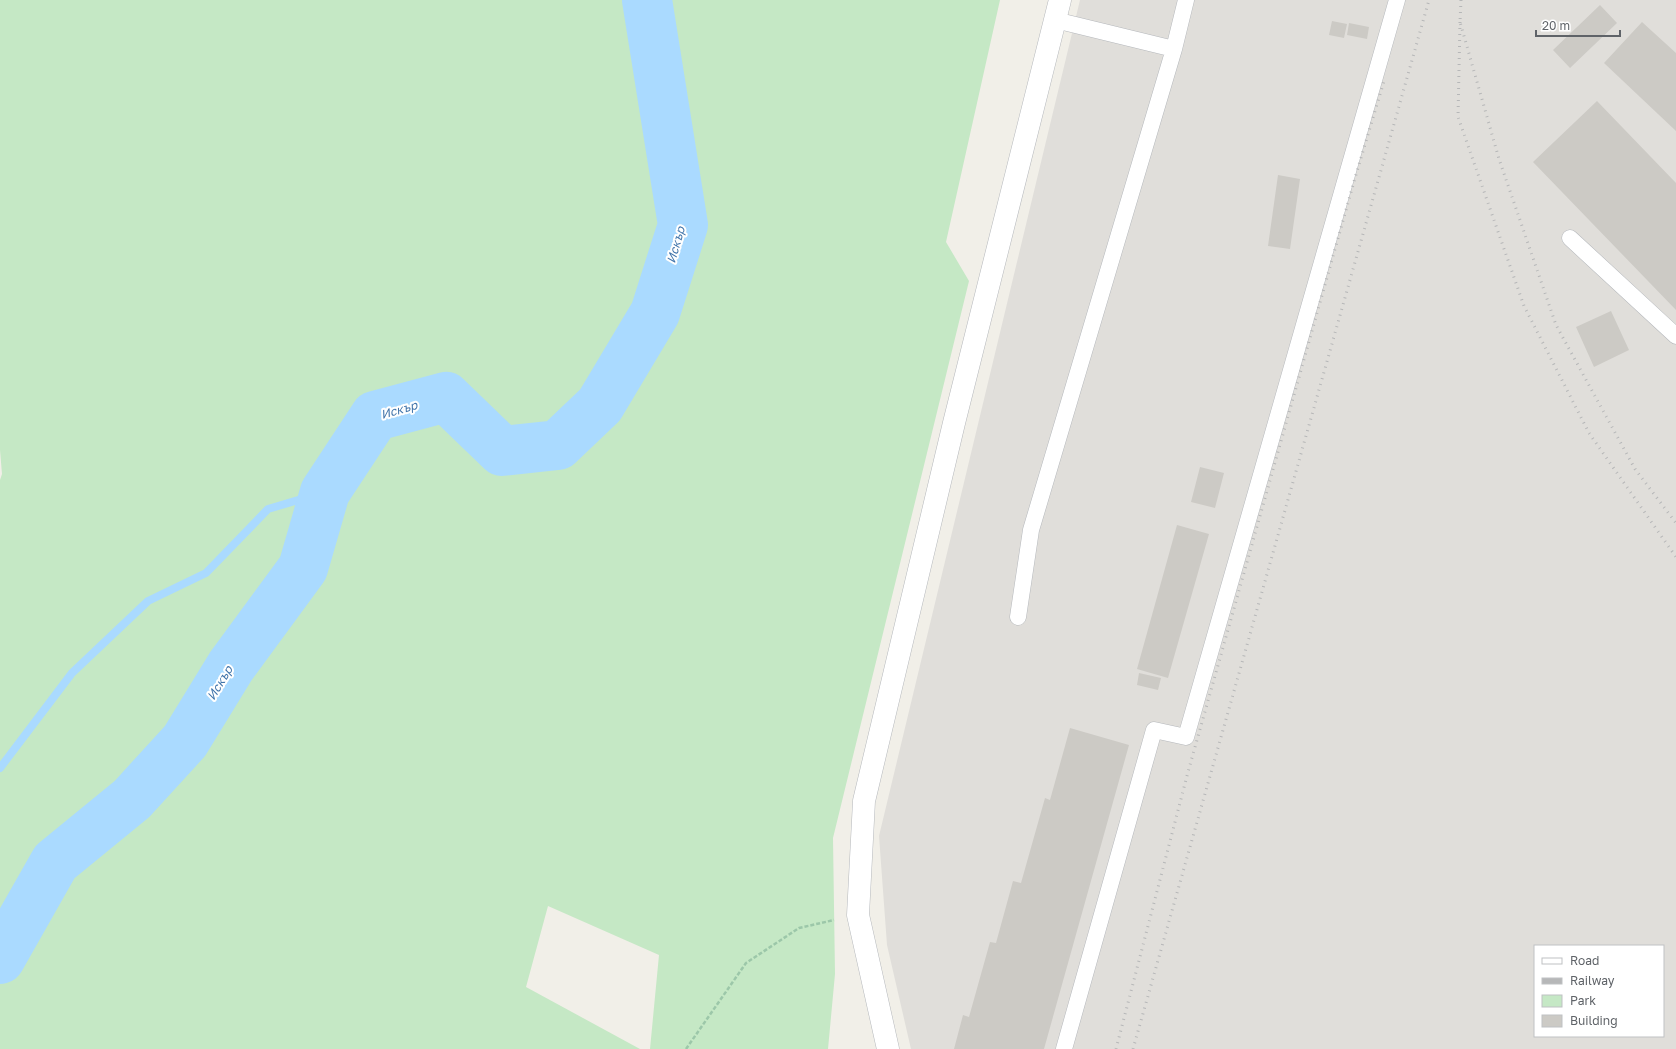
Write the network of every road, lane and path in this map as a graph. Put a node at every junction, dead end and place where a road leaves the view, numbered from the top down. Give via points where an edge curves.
1 (1186, 0) edge
2 (1397, 0) edge
3 (1058, 10) edge
4 (1174, 49) junction
5 (1570, 238) dead end
6 (1676, 336) edge
7 (1018, 617) dead end
8 (858, 915) junction
9 (686, 1049) edge
10 (888, 1049) edge
11 (1064, 1049) edge

1 - 4 lane
2 - 11 lane via 1186,737 1154,730
3 - 4 lane
3 - 8 street via 954,423 864,801
4 - 7 lane via 1031,530
5 - 6 lane
8 - 9 path via 799,928 746,964
8 - 10 street

